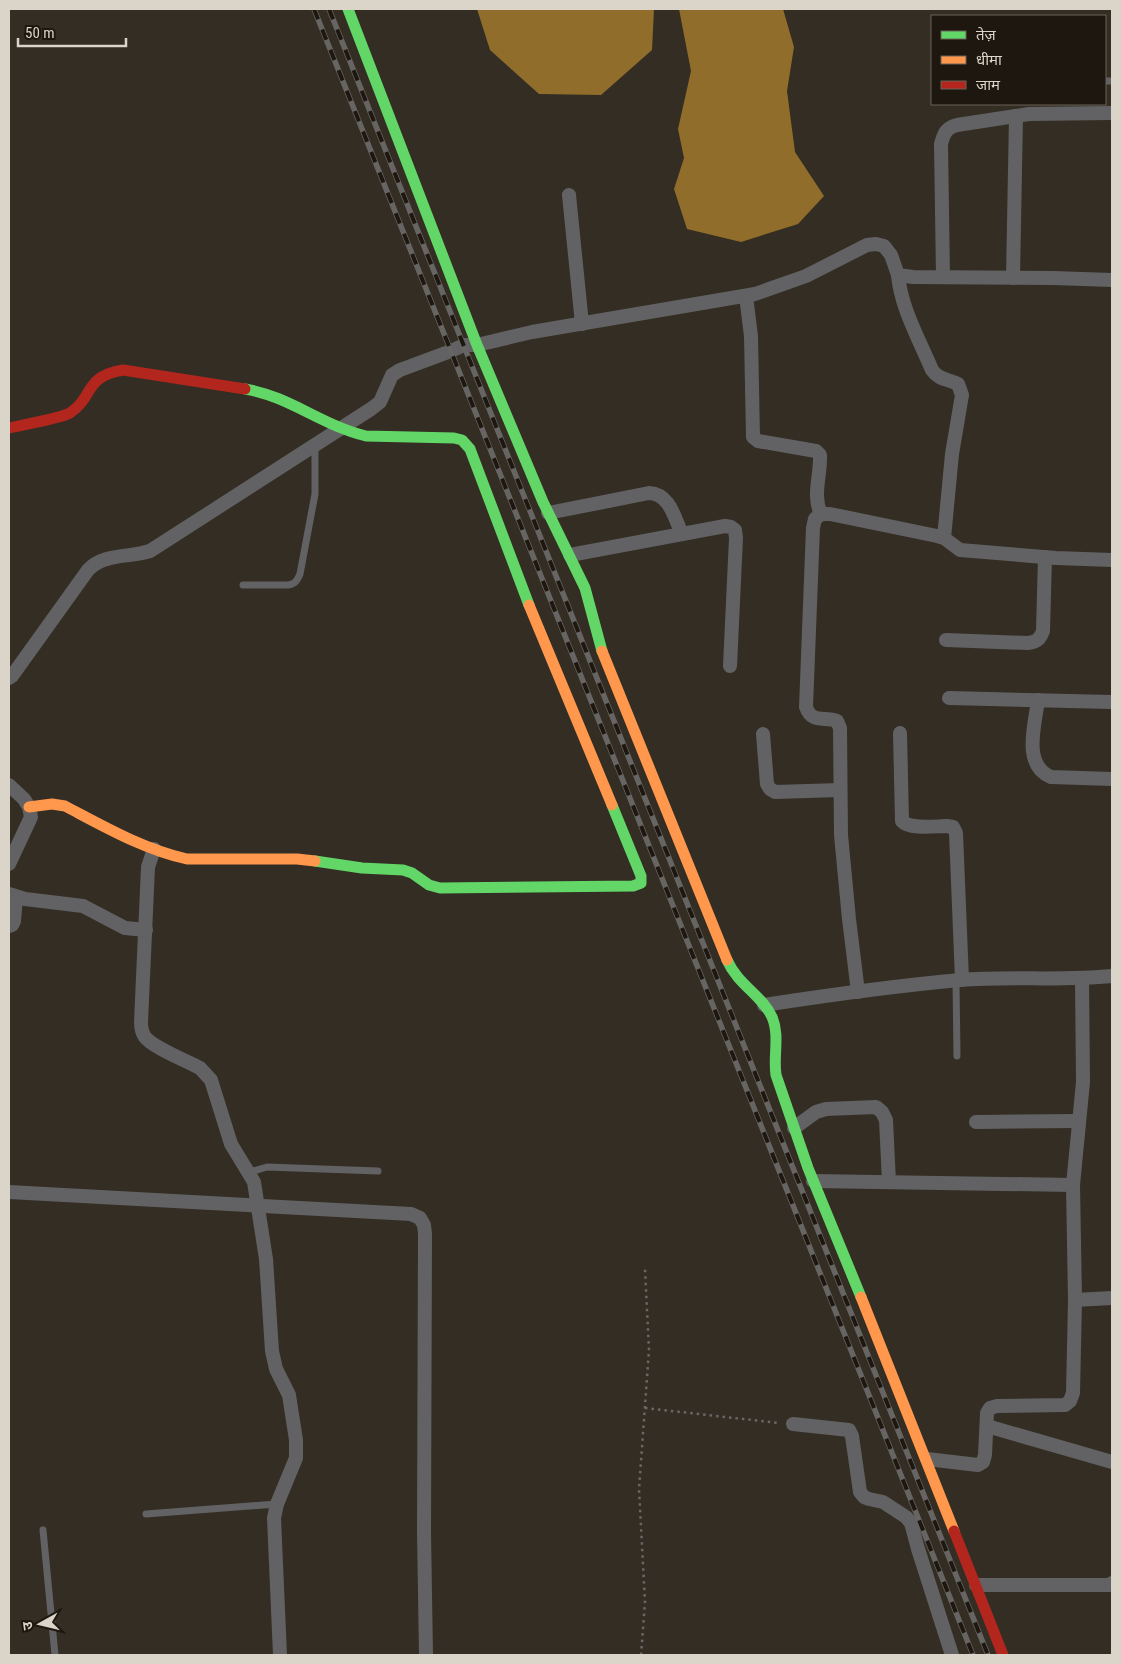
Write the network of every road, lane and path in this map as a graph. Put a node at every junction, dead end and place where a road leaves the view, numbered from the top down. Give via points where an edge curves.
1 (348, 9) edge
2 (1112, 113) edge
3 (1016, 116) junction
4 (569, 195) dead end
5 (898, 275) junction
6 (943, 277) junction
7 (1013, 278) junction
8 (1112, 280) edge
9 (746, 296) junction
10 (582, 324) junction
11 (477, 345) junction
12 (9, 428) edge
13 (340, 428) junction
14 (315, 444) junction
15 (548, 513) junction
16 (820, 514) junction
17 (682, 534) junction
18 (944, 538) junction
19 (570, 556) junction
20 (1045, 557) junction
21 (1112, 560) edge
22 (243, 585) dead end
23 (946, 640) dead end
24 (730, 666) dead end
25 (9, 678) edge
26 (949, 698) dead end
27 (1038, 700) junction
28 (1112, 702) edge
29 (900, 733) dead end
30 (763, 734) dead end
31 (1112, 779) edge
32 (9, 785) edge
33 (840, 790) junction
34 (29, 807) junction
35 (154, 849) junction
36 (9, 864) edge
37 (12, 895) edge
38 (9, 926) edge
39 (146, 930) junction
40 (1112, 976) edge
41 (1082, 979) junction
42 (959, 981) junction
43 (858, 992) junction
44 (764, 1005) junction
45 (957, 1056) dead end
46 (1079, 1121) junction
47 (976, 1122) dead end
48 (794, 1128) junction
49 (378, 1171) dead end
50 (250, 1172) junction
51 (814, 1181) junction
52 (888, 1182) junction
53 (1073, 1185) junction
54 (9, 1192) edge
55 (259, 1207) junction
56 (646, 1269) dead end
57 (1112, 1298) edge
58 (1075, 1300) junction
59 (645, 1408) junction
60 (793, 1424) joint
61 (987, 1426) junction
62 (927, 1459) junction
63 (1112, 1462) edge
64 (277, 1504) junction
65 (146, 1514) dead end
66 (43, 1530) dead end
67 (1112, 1584) edge
68 (976, 1586) junction
69 (55, 1655) edge
70 (280, 1655) edge
71 (426, 1655) edge
72 (641, 1655) edge
73 (952, 1655) edge
74 (1003, 1655) edge

1 - 11 street
2 - 3 street
3 - 6 street via 958,124 944,134 941,144
3 - 7 street
4 - 10 street
5 - 6 street
5 - 9 street via 884,246 867,245 806,276
5 - 18 street via 903,303 932,370 943,380 958,384 962,395
6 - 7 street
7 - 8 street
9 - 10 street
9 - 16 street via 751,336 753,437 758,441 816,451 820,455 816,500
10 - 11 street
11 - 13 street via 464,345 400,370 392,375 380,402
11 - 15 street
12 - 13 street via 69,414 102,375 123,370 255,391
13 - 14 street
13 - 35 street via 366,436 460,438 470,449 522,590 641,876 641,884 440,888 403,870 298,859 187,859
14 - 22 lane via 316,494 297,581 288,585
14 - 25 street via 150,551 103,559 94,564
15 - 17 street via 656,494 663,496 668,503
15 - 19 street
16 - 18 street
16 - 33 street via 815,518 813,528 806,707 814,718 837,721 840,728
17 - 19 street
17 - 24 street via 725,526 735,530
18 - 20 street via 960,550
19 - 44 street via 585,588 600,642 732,971 737,980
20 - 21 street
20 - 23 street via 1043,631 1040,638 1028,643
26 - 27 street
27 - 28 street
27 - 31 street via 1033,755 1036,766 1051,777
29 - 42 street via 902,821 911,826 952,827 956,833
30 - 33 street via 770,789 775,792
32 - 34 street
33 - 43 street via 841,835
34 - 35 street via 58,803
34 - 36 street via 30,817
35 - 39 street via 148,867
37 - 38 street via 14,921
37 - 39 street via 84,906 125,928
39 - 50 street via 141,1022 144,1036 205,1072 211,1080 231,1144
40 - 41 street
41 - 42 street
41 - 46 street via 1083,1082
42 - 43 street
42 - 45 lane
43 - 44 street
44 - 48 street via 774,1023 774,1066
46 - 47 street
46 - 53 street
48 - 51 street
48 - 52 street via 816,1112 826,1109 876,1107 886,1120
49 - 50 lane via 267,1167
50 - 55 street
51 - 52 street
51 - 62 street
52 - 53 street
53 - 58 street
54 - 55 street
55 - 64 street via 272,1351 276,1369 289,1395 296,1440 296,1458
55 - 71 street via 411,1214 420,1218 424,1225
56 - 59 path via 649,1350
57 - 58 street
58 - 61 street via 1073,1393 1070,1401 1059,1406 990,1408
59 - 60 path
59 - 72 path via 639,1489 645,1602
60 - 73 street via 849,1430 860,1492 864,1497 883,1502 911,1522
61 - 62 street via 986,1455 978,1465
61 - 63 street
62 - 68 street
64 - 65 lane
64 - 70 street via 274,1518
66 - 69 lane
67 - 68 street
68 - 74 street

